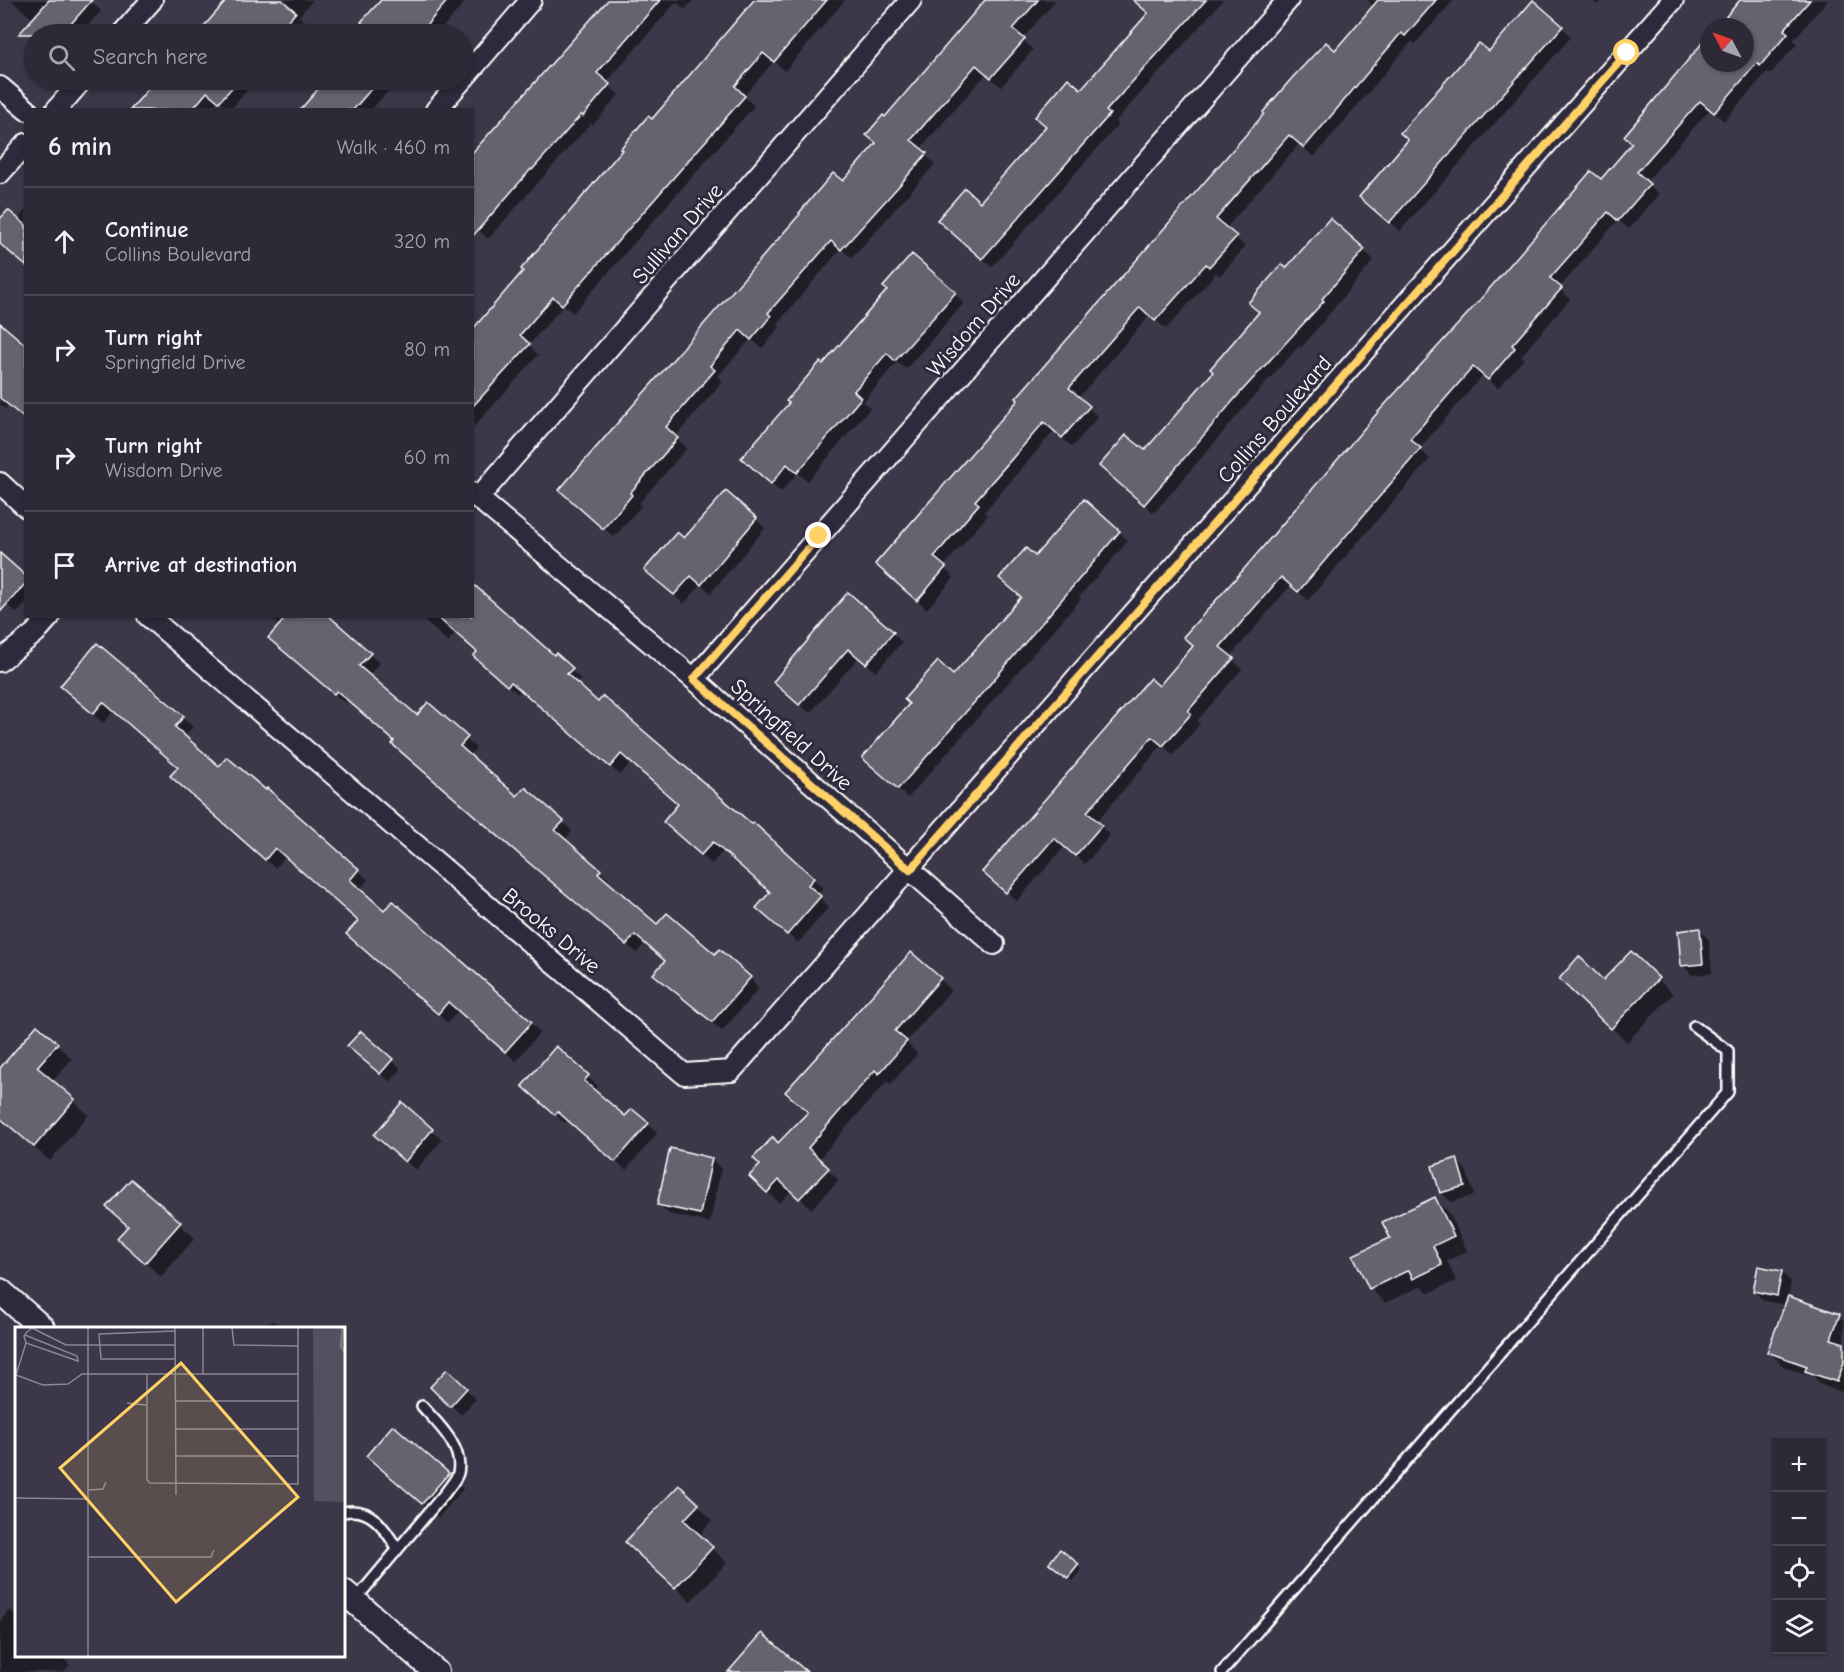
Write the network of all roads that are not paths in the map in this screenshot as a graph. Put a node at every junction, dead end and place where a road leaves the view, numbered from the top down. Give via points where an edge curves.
1 (152, 0) edge
2 (531, 0) edge
3 (912, 0) edge
4 (1288, 0) edge
5 (1673, 0) edge
6 (131, 24) edge
7 (474, 66) edge
8 (0, 87) edge
9 (73, 90) edge
10 (453, 90) edge
11 (25, 108) edge
12 (58, 108) edge
13 (438, 108) edge
14 (24, 146) edge
15 (0, 173) edge
16 (0, 483) edge
17 (475, 495) edge
18 (24, 505) edge
19 (48, 618) edge
20 (150, 618) edge
21 (0, 662) edge
22 (694, 679) junction
23 (910, 870) junction
24 (994, 944) dead end
25 (1694, 1026) dead end
26 (0, 1291) edge
27 (40, 1327) edge
28 (422, 1406) dead end
29 (345, 1512) edge
30 (397, 1549) junction
31 (349, 1597) edge
32 (430, 1670) edge
33 (1222, 1672) edge

1 - 6 street
2 - 7 street
3 - 17 street, Sullivan Drive
4 - 22 street, Wisdom Drive
5 - 23 street, Collins Boulevard
8 - 11 street
9 - 12 street
10 - 13 street
14 - 15 street
16 - 18 street
17 - 22 street, Springfield Drive
19 - 21 street
20 - 23 street, Brooks Drive via 684,1074 732,1071
22 - 23 street, Springfield Drive
23 - 24 street, Springfield Drive
25 - 33 lane via 1728,1051 1728,1092
26 - 27 street
28 - 30 lane via 452,1444 459,1460 458,1475
29 - 30 lane via 362,1511 375,1517
30 - 31 lane
31 - 32 street

